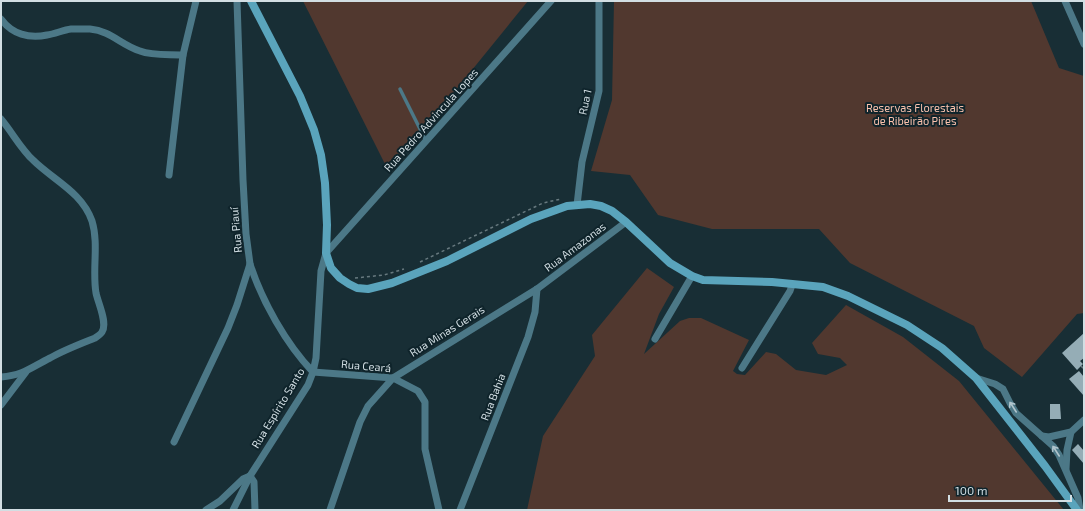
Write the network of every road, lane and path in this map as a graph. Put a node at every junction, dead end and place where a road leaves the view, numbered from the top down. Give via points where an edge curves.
1 (196, 1) edge
2 (237, 1) edge
3 (251, 1) edge
4 (551, 1) edge
5 (600, 1) edge
6 (1066, 1) edge
7 (1, 19) edge
8 (1084, 44) edge
9 (183, 55) junction
10 (400, 89) dead end
11 (1, 119) edge
12 (426, 142) junction
13 (169, 175) dead end
14 (554, 200) dead end
15 (577, 205) junction
16 (626, 222) junction
17 (326, 253) junction
18 (419, 263) dead end
19 (250, 264) junction
20 (405, 268) dead end
21 (692, 276) junction
22 (354, 278) dead end
23 (792, 285) junction
24 (537, 289) junction
25 (655, 339) dead end
26 (1081, 366) dead end
27 (742, 368) dead end
28 (1084, 369) edge
29 (27, 372) junction
30 (313, 372) junction
31 (1, 377) edge
32 (393, 378) junction
33 (976, 378) junction
34 (1, 405) edge
35 (1084, 420) edge
36 (1071, 432) junction
37 (1040, 436) junction
38 (174, 442) dead end
39 (1066, 472) junction
40 (250, 476) junction
41 (206, 510) edge
42 (232, 510) edge
43 (255, 510) edge
44 (330, 510) edge
45 (439, 510) edge
46 (460, 510) edge
47 (1079, 510) edge

1 - 9 street
2 - 19 street, Rua Piauí via 243,180
3 - 17 main road via 300,96 314,130 325,183
4 - 12 street, Rua Pedro Advincula Lopes
5 - 15 street, Rua 1 via 599,91 582,162
6 - 8 street
7 - 9 street via 5,25 20,34 31,37 46,36 70,29 91,30 107,33 140,51
9 - 13 street
10 - 12 lane
11 - 29 street via 32,160 74,194 92,221 94,281 104,328 95,338 50,358
12 - 17 street, Rua Pedro Advincula Lopes
14 - 18 path
15 - 16 main road via 601,206
15 - 17 main road via 531,219 447,261 392,283 368,289 357,288 340,278 331,268
16 - 21 main road via 670,263
16 - 24 street, Rua Amazonas
17 - 30 street, Rua Espírito Santo via 321,272
19 - 30 street via 261,293 289,342
19 - 38 street, Rua Piauí via 228,328
20 - 22 path via 384,275
21 - 23 main road via 703,280
21 - 25 street
23 - 27 street
23 - 33 main road via 823,287 907,324 942,348
24 - 32 street, Rua Minas Gerais
24 - 46 street, Rua Bahia via 535,312 528,337
26 - 28 path
29 - 31 street
29 - 34 street
30 - 32 street, Rua Ceará
30 - 40 street, Rua Espírito Santo via 308,385
32 - 44 street, Rua Minas Gerais via 368,406 360,422
32 - 45 street, Rua Ceará via 418,391 425,402 425,449
37 -> 33 street via 1016,413 1004,389
33 - 47 main road
35 - 36 street
36 - 37 street via 1050,437
36 - 39 street
39 -> 37 street via 1056,450
39 - 47 street via 1078,498
40 - 41 street
40 - 42 street, Rua Espírito Santo
40 - 43 street via 254,482

